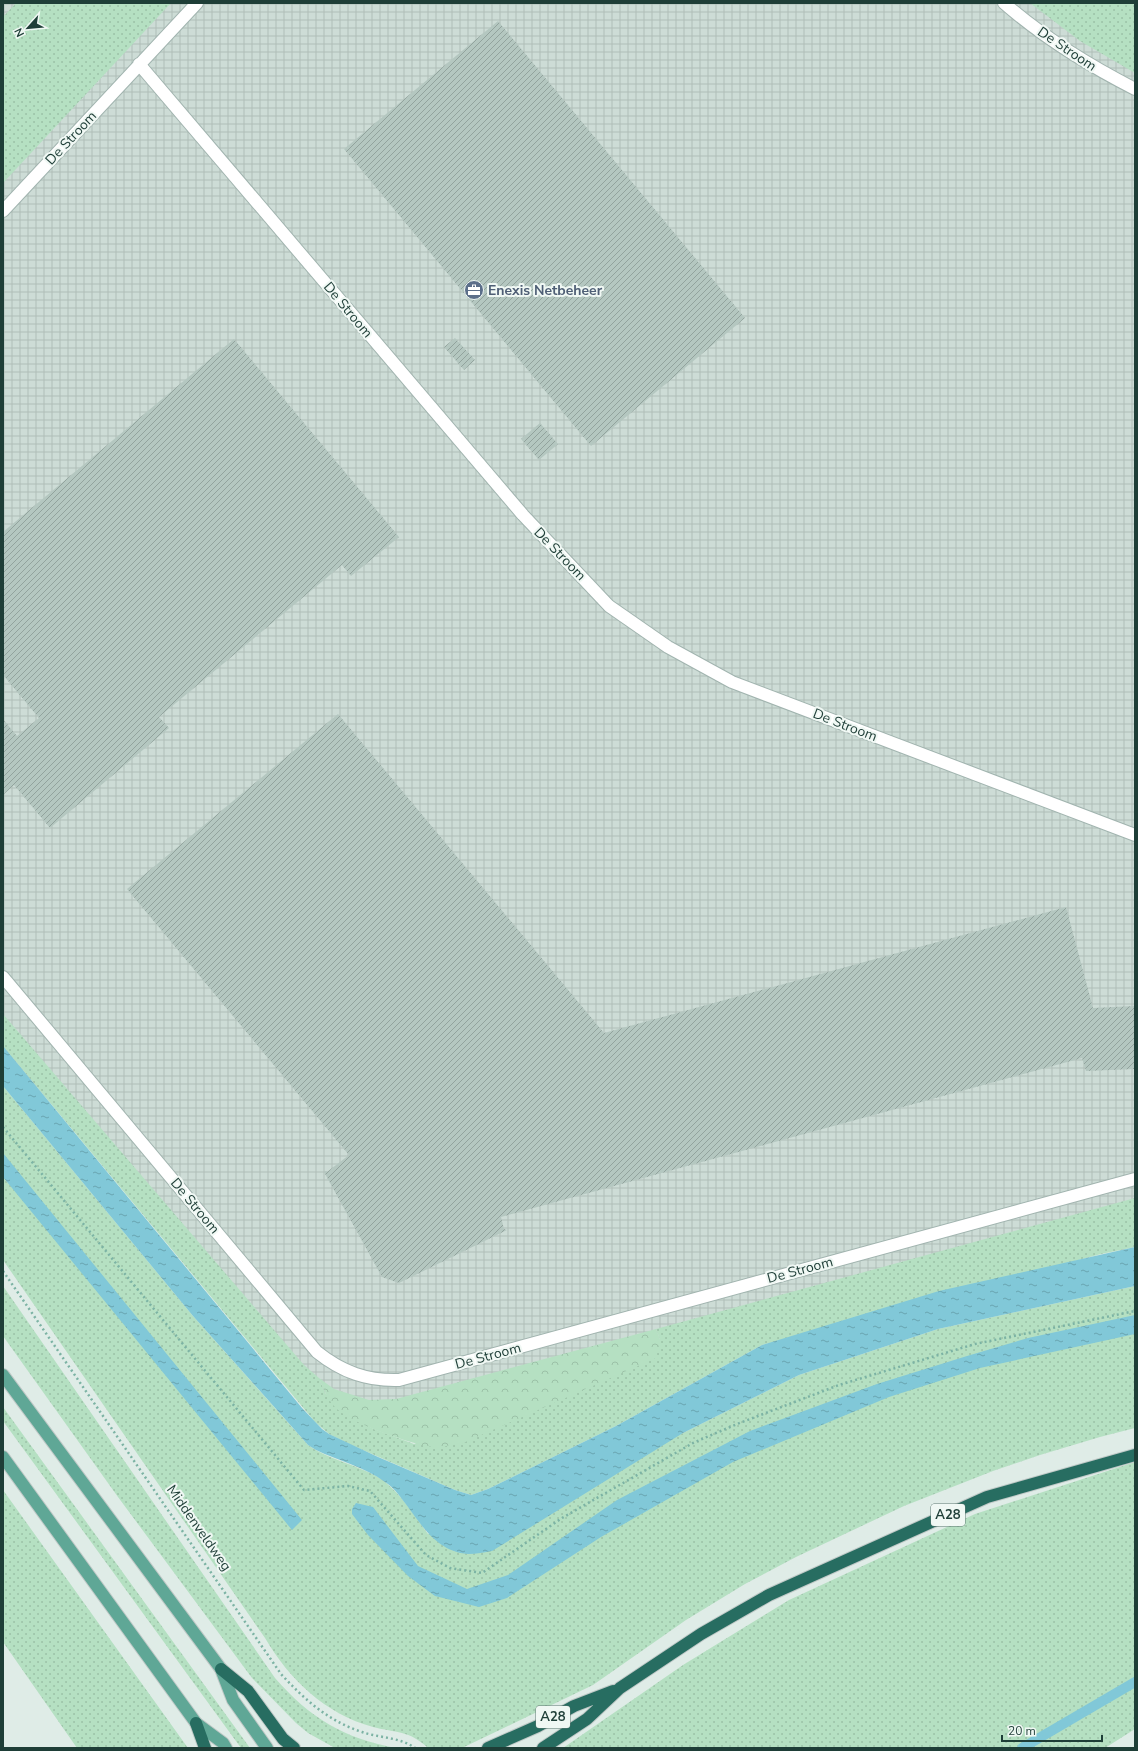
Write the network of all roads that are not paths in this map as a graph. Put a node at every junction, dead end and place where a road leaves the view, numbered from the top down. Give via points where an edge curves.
1 (197, 3) edge
2 (1004, 3) edge
3 (139, 64) junction
4 (1135, 89) edge
5 (3, 211) edge
6 (1135, 835) edge
7 (3, 977) edge
8 (1135, 1179) edge
9 (3, 1375) edge
10 (1135, 1455) edge
11 (3, 1458) edge
12 (220, 1669) junction
13 (620, 1688) junction
14 (196, 1723) junction
15 (205, 1748) edge
16 (226, 1748) edge
17 (266, 1748) edge
18 (294, 1748) edge
19 (488, 1748) edge
20 (543, 1748) edge

1 - 3 street, De Stroom
2 - 4 street, De Stroom via 1066,51
3 - 5 street, De Stroom
3 - 6 street, De Stroom via 523,515 609,606 668,647 732,682
7 - 8 street, De Stroom via 317,1352 342,1370 370,1379 399,1380
9 - 12 main road
10 - 13 highway, A28 via 987,1497 769,1595 701,1634
11 - 14 main road
12 - 17 main road via 233,1700
12 - 18 highway via 248,1691 283,1739
13 - 19 highway, A28 via 574,1706 538,1726
13 - 20 highway, A28 via 587,1719
14 - 15 highway
14 - 16 main road

